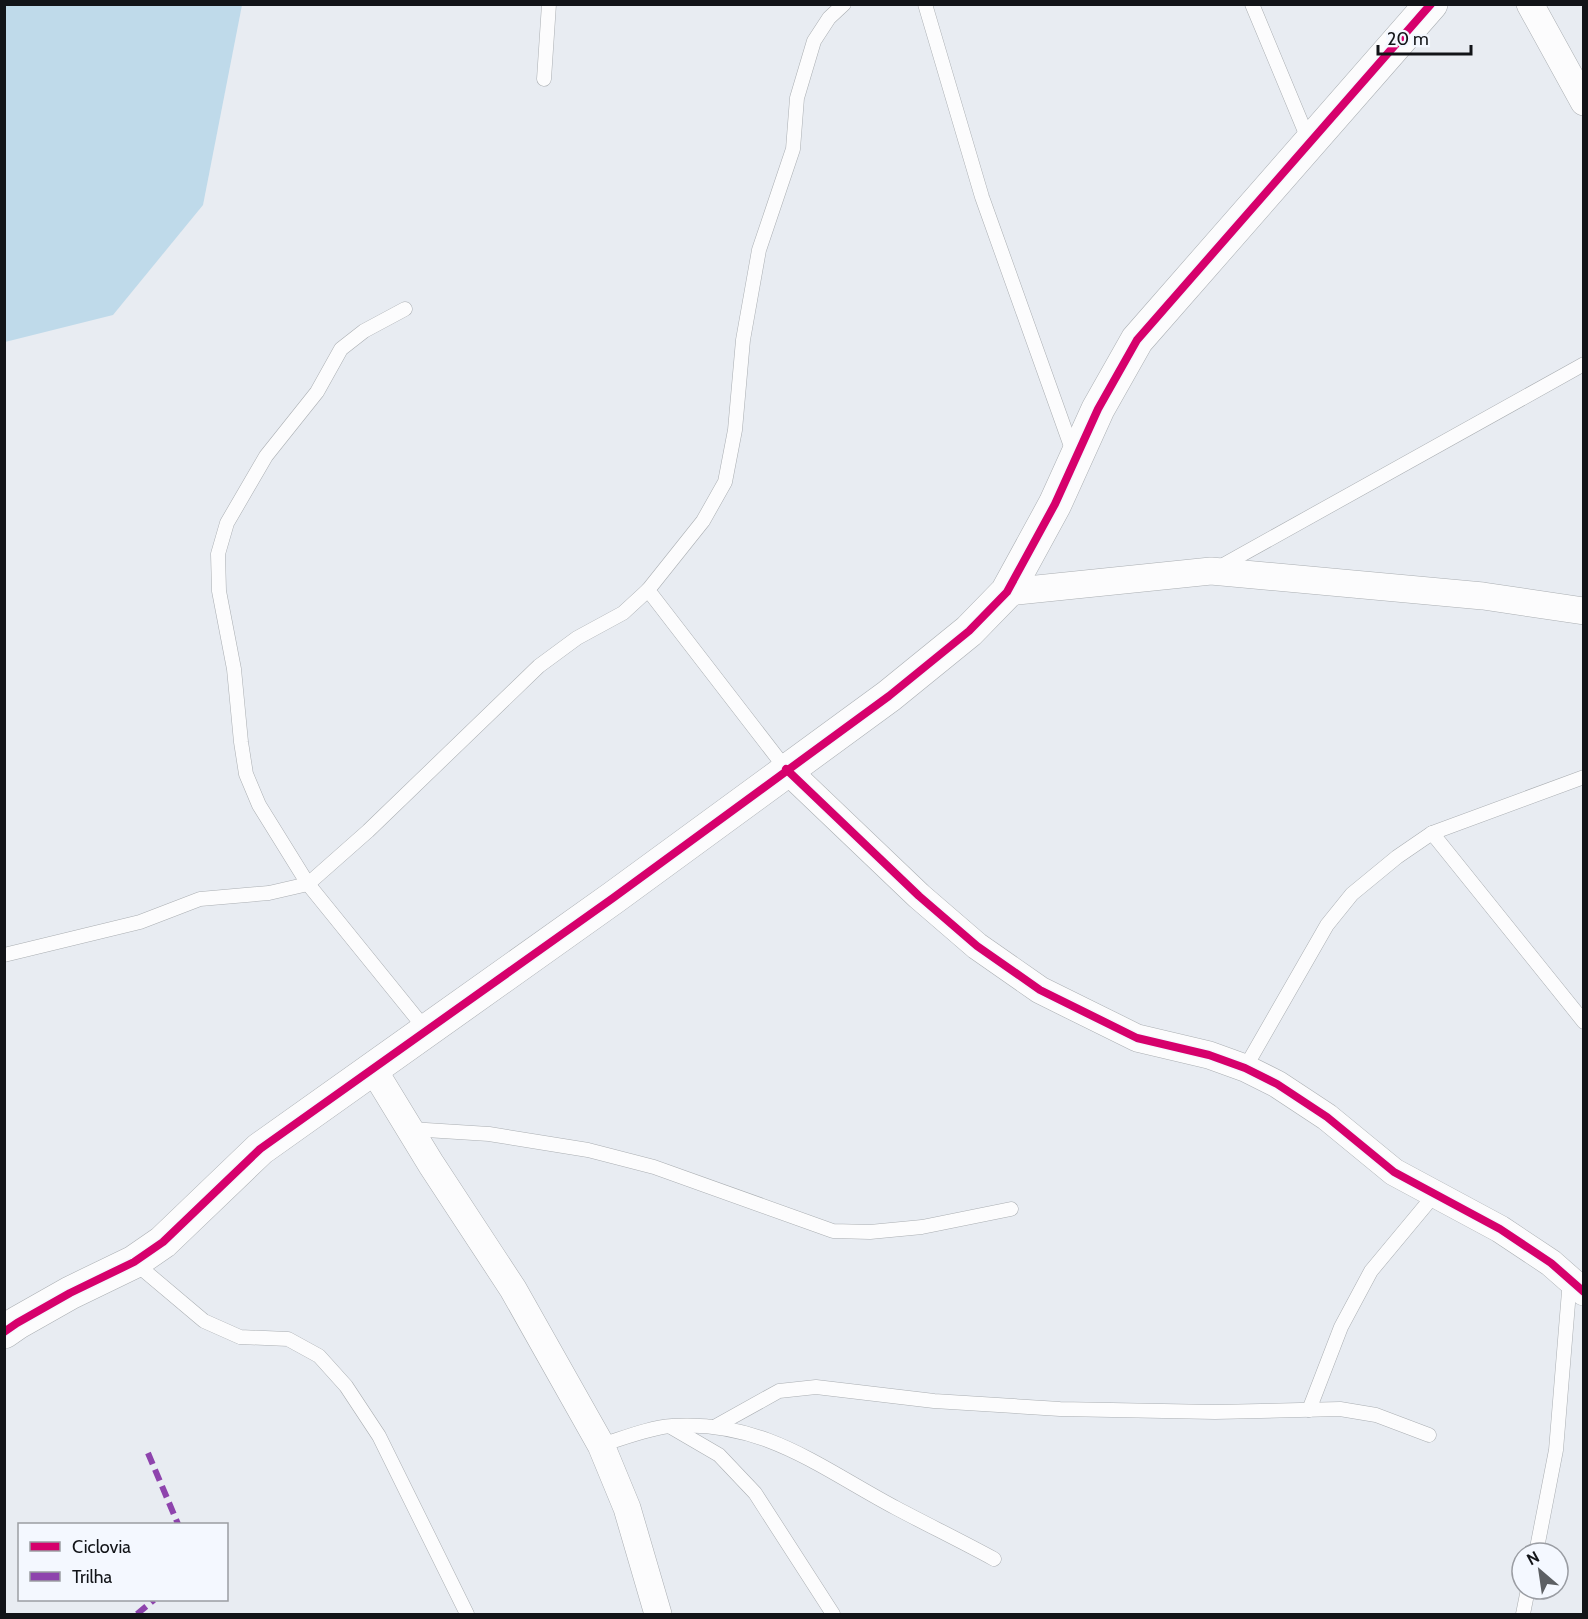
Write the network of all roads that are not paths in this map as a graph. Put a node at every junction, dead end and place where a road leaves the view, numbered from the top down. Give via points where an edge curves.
1 (549, 4) edge
2 (844, 4) edge
3 (924, 4) edge
4 (1252, 4) edge
5 (1431, 4) edge
6 (1530, 4) edge
7 (544, 79) dead end
8 (1584, 102) edge
9 (1310, 144) junction
10 (405, 309) dead end
11 (1584, 364) edge
12 (1076, 460) junction
13 (1211, 571) junction
14 (648, 590) junction
15 (1007, 592) junction
16 (1584, 611) edge
17 (786, 769) junction
18 (1584, 777) edge
19 (1432, 833) junction
20 (308, 884) junction
21 (4, 955) edge
22 (1578, 1007) edge
23 (1584, 1022) edge
24 (427, 1031) junction
25 (1245, 1068) junction
26 (373, 1069) junction
27 (410, 1129) junction
28 (1434, 1194) junction
29 (1011, 1209) dead end
30 (134, 1262) junction
31 (1577, 1285) edge
32 (4, 1332) edge
33 (1309, 1410) junction
34 (669, 1426) junction
35 (716, 1426) junction
36 (1430, 1435) dead end
37 (600, 1445) junction
38 (1538, 1541) edge
39 (994, 1558) dead end
40 (467, 1614) edge
41 (657, 1614) edge
42 (833, 1614) edge

1 - 7 lane
2 - 14 lane via 814,41 798,98 794,149 759,250 725,482 703,521
3 - 12 lane via 982,197
4 - 9 lane
5 - 9 street
6 - 8 street
9 - 12 street via 1137,340 1098,409
10 - 20 lane via 364,331 341,349 317,392 266,456 227,523 218,554 219,591 234,669 246,774 259,805
11 - 13 lane
12 - 15 street
13 - 15 street
13 - 16 street via 1483,596
14 - 17 lane
14 - 20 lane via 623,613 577,638 539,666
15 - 17 street via 969,631 916,675
17 - 24 street
17 - 25 street via 919,896 977,946 1040,990 1137,1038
18 - 19 lane
19 - 22 lane
19 - 25 lane via 1352,894 1333,917
20 - 21 lane via 268,893 200,899 140,921
20 - 24 lane
22 - 23 lane
24 - 26 street
25 - 28 street via 1327,1117 1394,1172
26 - 27 street
26 - 30 street via 260,1149 163,1242
27 - 29 lane via 489,1134 588,1150 654,1167 833,1231 922,1227
27 - 37 street via 513,1289
28 - 31 street via 1500,1229
28 - 33 lane via 1371,1271 1341,1327
30 - 32 street via 70,1293
30 - 40 lane via 204,1321 240,1337 288,1339 319,1356 346,1386 380,1436
31 - 38 lane via 1556,1450
33 - 35 lane via 1060,1409 934,1401 816,1387 779,1391
33 - 36 lane via 1376,1415
34 - 35 lane
34 - 37 lane
34 - 42 lane via 719,1455 755,1493
35 - 39 lane via 742,1431 802,1454
37 - 41 street via 627,1508

